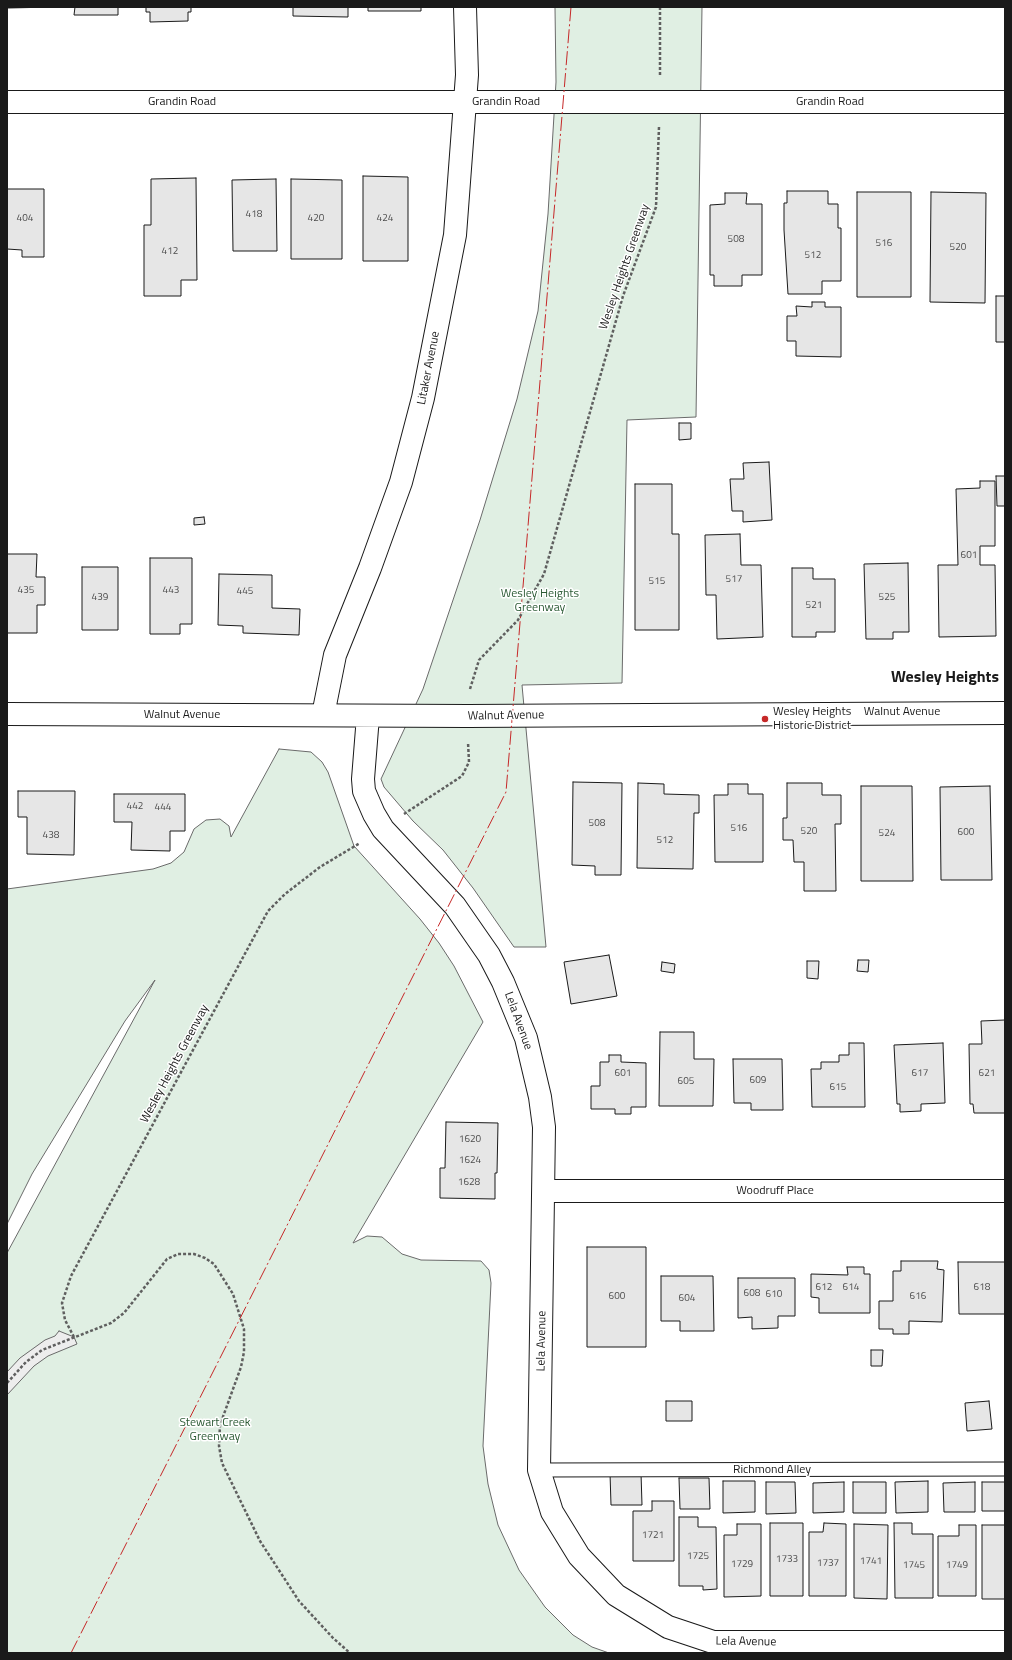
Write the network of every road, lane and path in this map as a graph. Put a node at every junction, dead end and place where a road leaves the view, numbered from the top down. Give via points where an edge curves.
1 (465, 7) edge
2 (660, 7) edge
3 (7, 102) edge
4 (465, 102) junction
5 (660, 102) junction
6 (1005, 102) edge
7 (1005, 713) edge
8 (7, 714) edge
9 (323, 716) junction
10 (368, 716) junction
11 (468, 716) junction
12 (400, 817) dead end
13 (365, 839) dead end
14 (544, 1191) junction
15 (1005, 1191) edge
16 (74, 1337) junction
17 (7, 1383) edge
18 (1005, 1469) edge
19 (539, 1470) junction
20 (1005, 1642) edge
21 (350, 1653) edge

1 - 4 street, Litaker Avenue
2 - 5 path, Wesley Heights Greenway
3 - 4 street, Grandin Road
4 - 5 street, Grandin Road
4 - 9 street, Litaker Avenue via 455,234 423,398 401,482 335,655
5 - 6 street, Grandin Road
5 - 11 path, Wesley Heights Greenway via 656,207 622,296 544,574 518,620 479,660 470,685
7 - 11 street, Walnut Avenue
8 - 9 street, Walnut Avenue
9 - 10 street, Walnut Avenue
10 - 11 street, Walnut Avenue
10 - 14 street, Lela Avenue via 364,791 374,814 383,829 464,918 489,955 503,982 526,1038 540,1097 544,1127
11 - 12 path, Wesley Heights Greenway via 469,762 462,776
13 - 16 path, Wesley Heights Greenway via 320,867 268,911 71,1276 62,1303 65,1320
14 - 15 street, Woodruff Place
14 - 19 street, Lela Avenue
16 - 17 path via 42,1350 26,1362
16 - 21 path via 111,1323 124,1313 167,1259 178,1254 194,1254 214,1264 233,1294 244,1329 241,1368 220,1425 219,1446 222,1463 260,1541 299,1600
18 - 19 lane, Richmond Alley
19 - 20 street, Lela Avenue via 552,1512 579,1556 616,1595 668,1627 712,1642

